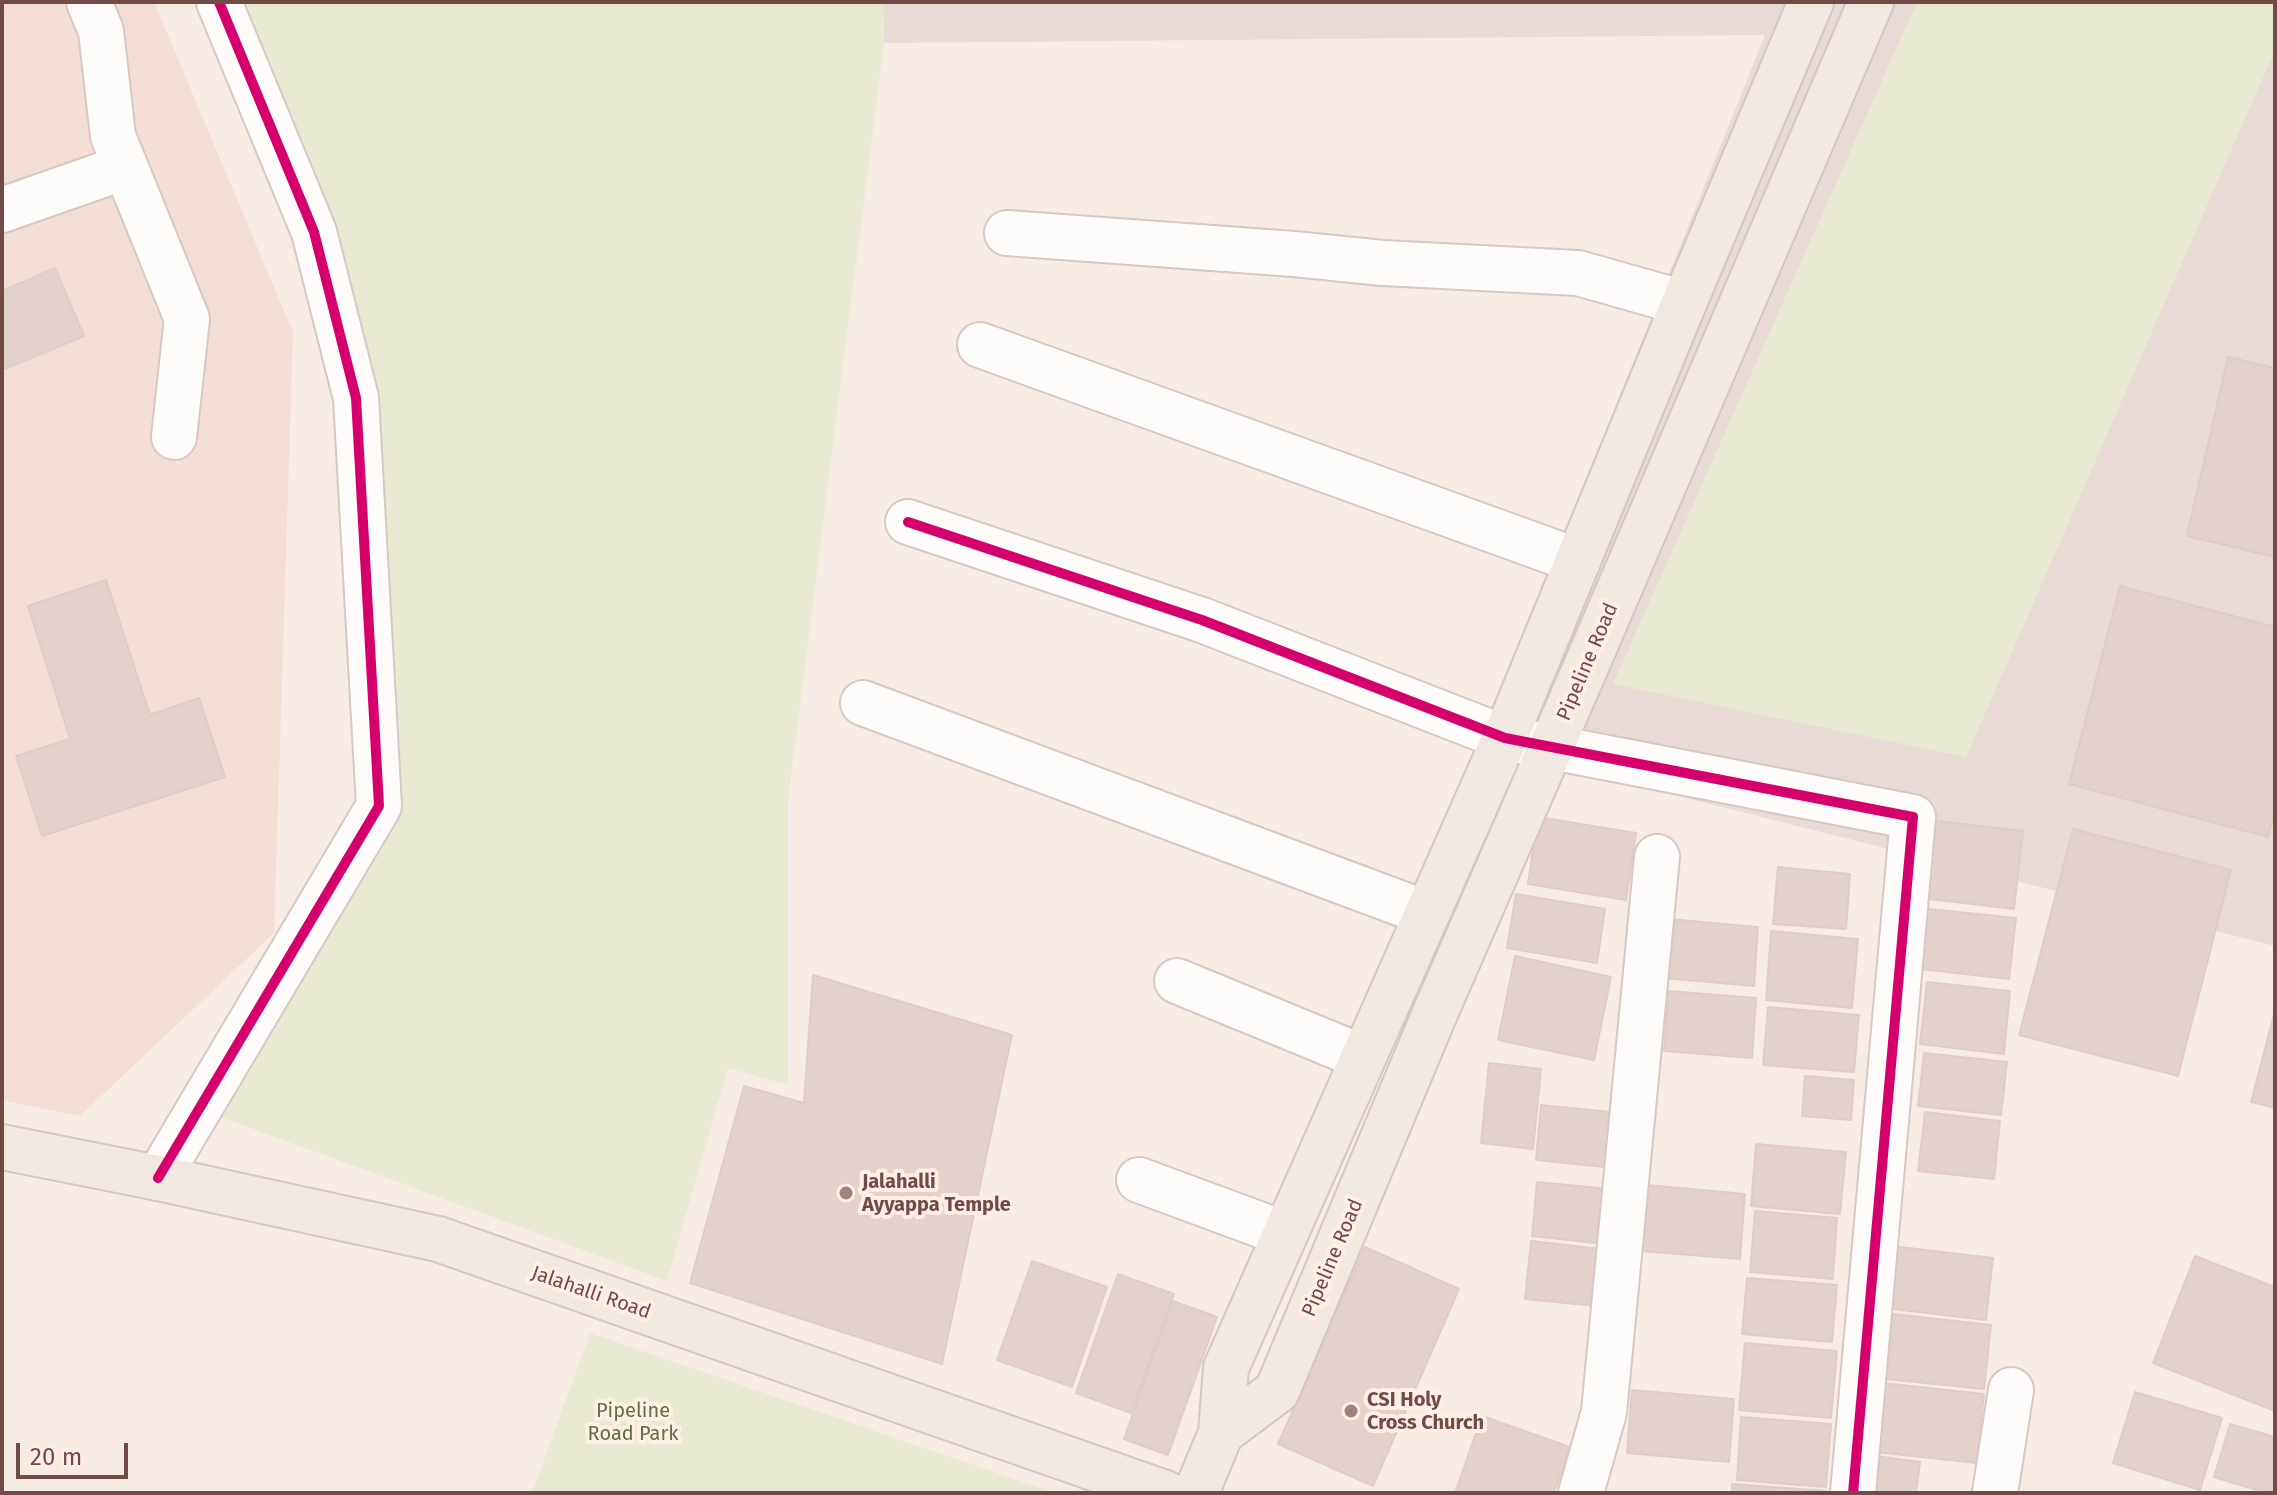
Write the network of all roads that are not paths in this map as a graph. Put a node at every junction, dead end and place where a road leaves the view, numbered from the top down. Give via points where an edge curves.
1 (89, 2) edge
2 (219, 2) edge
3 (1811, 2) edge
4 (1871, 2) edge
5 (125, 167) junction
6 (2, 210) edge
7 (1007, 233) dead end
8 (1684, 303) junction
9 (980, 345) dead end
10 (174, 437) dead end
11 (908, 522) dead end
12 (1578, 561) junction
13 (863, 703) dead end
14 (1505, 738) junction
15 (1551, 748) junction
16 (1657, 857) dead end
17 (1426, 913) junction
18 (1177, 981) dead end
19 (1362, 1057) junction
20 (2, 1147) edge
21 (158, 1178) junction
22 (1139, 1180) dead end
23 (1285, 1234) junction
24 (2011, 1390) dead end
25 (1221, 1433) junction
26 (1165, 1493) edge
27 (1196, 1493) edge
28 (1581, 1493) edge
29 (1853, 1493) edge
30 (1995, 1493) edge

1 - 5 street via 101,31 113,136
2 - 21 street via 314,232 356,398 379,806
3 - 8 main road
4 - 15 main road, Pipeline Road
5 - 6 street
5 - 10 street via 187,319
7 - 8 street via 1578,273
8 - 12 main road
9 - 12 street
11 - 14 street via 1202,620
12 - 14 main road
13 - 17 street
14 - 15 street
14 - 17 main road
15 - 25 main road, Pipeline Road via 1277,1391
15 - 29 street via 1913,817
16 - 28 street via 1604,1412
17 - 19 main road
18 - 19 street
19 - 23 main road
20 - 21 main road, Jalahalli Road
21 - 26 main road, Jalahalli Road via 438,1239
22 - 23 street
23 - 25 main road via 1226,1368
24 - 30 street
25 - 27 main road

